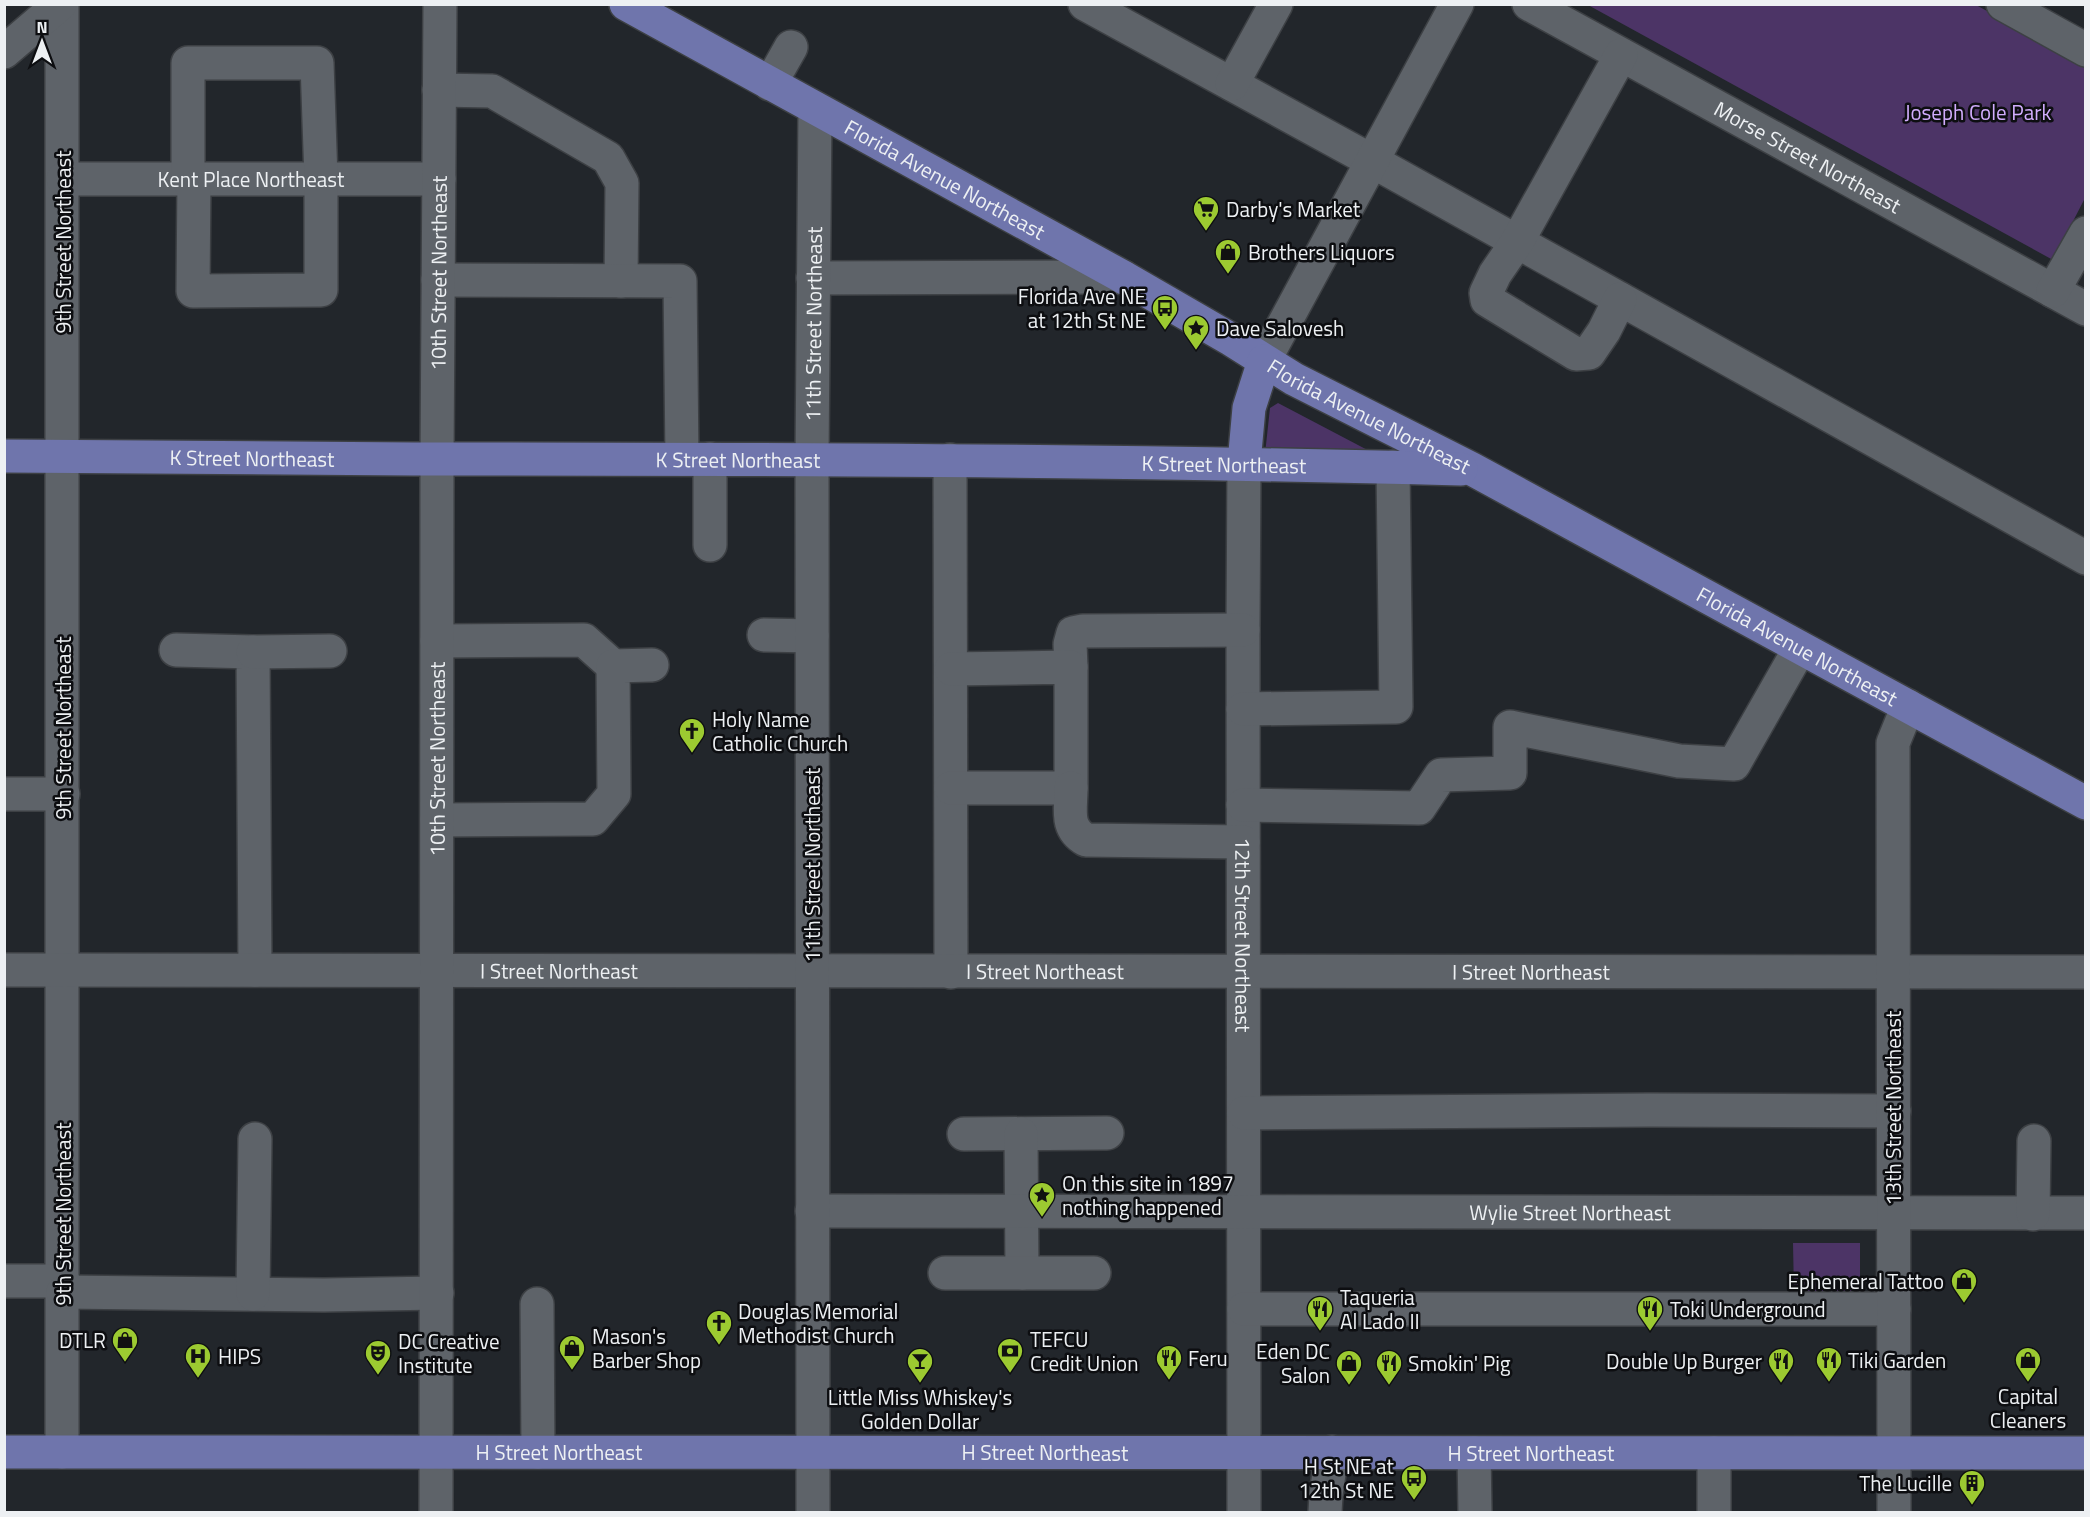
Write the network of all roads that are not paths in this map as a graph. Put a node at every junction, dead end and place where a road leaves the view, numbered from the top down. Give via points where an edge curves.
1 (61, 4) edge
2 (440, 4) edge
3 (1085, 4) edge
4 (1276, 4) edge
5 (1457, 4) edge
6 (1529, 4) edge
7 (2003, 4) edge
8 (647, 10) edge
9 (791, 47) dead end
10 (2085, 50) edge
11 (4, 51) edge
12 (1621, 55) junction
13 (770, 84) junction
14 (1232, 84) junction
15 (439, 90) junction
16 (815, 109) junction
17 (1372, 161) junction
18 (63, 179) junction
19 (191, 179) junction
20 (321, 179) junction
21 (439, 179) junction
22 (2085, 232) edge
23 (1517, 242) junction
24 (1123, 277) junction
25 (813, 278) junction
26 (438, 280) junction
27 (621, 281) junction
28 (2053, 291) junction
29 (1620, 299) junction
30 (2085, 309) edge
31 (1264, 361) junction
32 (4, 456) edge
33 (63, 456) junction
34 (437, 459) junction
35 (696, 459) junction
36 (812, 459) junction
37 (950, 460) junction
38 (1244, 464) junction
39 (1393, 467) junction
40 (1472, 469) junction
41 (710, 545) dead end
42 (2085, 558) edge
43 (1243, 630) junction
44 (764, 635) dead end
45 (812, 636) junction
46 (437, 641) junction
47 (1800, 648) junction
48 (176, 650) dead end
49 (330, 651) dead end
50 (253, 652) junction
51 (652, 665) dead end
52 (613, 666) junction
53 (1071, 667) junction
54 (951, 669) junction
55 (1908, 706) junction
56 (1243, 709) junction
57 (951, 788) junction
58 (1071, 788) junction
59 (4, 794) edge
60 (63, 794) junction
61 (2085, 803) edge
62 (1243, 806) junction
63 (437, 820) junction
64 (1243, 842) junction
65 (4, 970) edge
66 (63, 970) junction
67 (255, 970) junction
68 (437, 971) junction
69 (812, 972) junction
70 (951, 972) junction
71 (1243, 972) junction
72 (1893, 972) junction
73 (2085, 972) edge
74 (1894, 1111) junction
75 (1244, 1113) junction
76 (1107, 1133) dead end
77 (964, 1134) dead end
78 (1020, 1134) junction
79 (255, 1139) dead end
80 (2034, 1141) dead end
81 (812, 1211) junction
82 (1244, 1211) junction
83 (1022, 1213) junction
84 (1894, 1214) junction
85 (2033, 1214) junction
86 (2085, 1214) edge
87 (945, 1273) dead end
88 (1022, 1274) junction
89 (1094, 1274) dead end
90 (4, 1281) edge
91 (63, 1287) junction
92 (437, 1293) junction
93 (253, 1294) junction
94 (537, 1304) dead end
95 (1244, 1309) junction
96 (1894, 1309) junction
97 (4, 1452) edge
98 (63, 1452) junction
99 (436, 1452) junction
100 (538, 1452) junction
101 (1245, 1452) junction
102 (1332, 1452) junction
103 (1894, 1452) junction
104 (812, 1453) junction
105 (1474, 1453) junction
106 (1714, 1453) junction
107 (2085, 1453) edge
108 (436, 1512) edge
109 (813, 1512) edge
110 (1244, 1512) edge
111 (1325, 1512) edge
112 (1475, 1512) edge
113 (1714, 1512) edge
114 (1894, 1512) edge

1 - 11 street
1 - 18 street, 9th Street Northeast
2 - 15 street, 10th Street Northeast
3 - 14 street
4 - 14 street
5 - 17 street
6 - 12 street, Morse Street Northeast
7 - 10 street
8 - 13 main road, Florida Avenue Northeast
9 - 13 street
12 - 23 street
12 - 28 street, Morse Street Northeast
13 - 16 main road, Florida Avenue Northeast
14 - 17 street
15 - 21 street, 10th Street Northeast
15 - 27 street via 492,91 608,158 622,183
16 - 24 main road, Florida Avenue Northeast
16 - 25 street, 11th Street Northeast
17 - 23 street
17 - 31 street
18 - 19 street, Kent Place Northeast
18 - 33 street, 9th Street Northeast
19 - 20 street, Kent Place Northeast
19 - 20 street via 193,291 321,290
19 - 20 street via 188,63 317,63
20 - 21 street, Kent Place Northeast
21 - 26 street, 10th Street Northeast
22 - 28 street
23 - 29 street
23 - 29 street via 1495,274 1486,293 1487,300 1576,354 1589,353
24 - 25 street
24 - 31 main road, Florida Avenue Northeast
25 - 36 street, 11th Street Northeast
26 - 27 street
26 - 34 street, 10th Street Northeast
27 - 35 street via 680,281
28 - 30 street, Morse Street Northeast
29 - 42 street
31 - 38 main road, 12th Street Northeast via 1249,408
31 - 40 main road, Florida Avenue Northeast
32 - 33 main road, K Street Northeast
33 - 34 main road, K Street Northeast
33 - 60 street, 9th Street Northeast
34 - 35 main road, K Street Northeast
34 - 46 street, 10th Street Northeast
35 - 36 main road, K Street Northeast
35 - 41 street
36 - 37 main road, K Street Northeast
36 - 45 street, 11th Street Northeast
37 - 38 main road, K Street Northeast
37 - 54 street
38 - 39 main road, K Street Northeast
38 - 43 street, 12th Street Northeast
39 - 40 main road, K Street Northeast
39 - 56 street via 1396,707
40 - 47 main road, Florida Avenue Northeast
43 - 53 street via 1073,633
43 - 56 street, 12th Street Northeast
44 - 45 street
45 - 69 street, 11th Street Northeast
46 - 52 street via 584,640
46 - 63 street, 10th Street Northeast
47 - 55 main road, Florida Avenue Northeast
47 - 62 street via 1734,764 1679,761 1510,727 1510,773 1441,775 1419,808
48 - 50 street
49 - 50 street
50 - 67 street
51 - 52 street
52 - 63 street via 614,794 593,819
53 - 54 street
53 - 58 street
54 - 57 street
55 - 61 main road, Florida Avenue Northeast
55 - 72 street, 13th Street Northeast via 1893,743
56 - 62 street, 12th Street Northeast
57 - 58 street
57 - 70 street
58 - 64 street via 1072,828 1086,840
59 - 60 street
60 - 66 street, 9th Street Northeast
62 - 64 street, 12th Street Northeast
63 - 68 street, 10th Street Northeast
64 - 71 street, 12th Street Northeast
65 - 66 street, I Street Northeast
66 - 67 street, I Street Northeast
66 - 91 street, 9th Street Northeast
67 - 68 street, I Street Northeast
68 - 69 street, I Street Northeast
68 - 92 street, 10th Street Northeast
69 - 70 street, I Street Northeast
69 - 81 street, 11th Street Northeast
70 - 71 street, I Street Northeast
71 - 72 street, I Street Northeast
71 - 75 street, 12th Street Northeast
72 - 73 street, I Street Northeast
72 - 74 street, 13th Street Northeast
74 - 75 street
74 - 84 street, 13th Street Northeast
75 - 82 street, 12th Street Northeast
76 - 78 street
77 - 78 street
78 - 83 street
79 - 93 street
80 - 85 street
81 - 83 street, Wylie Street Northeast
81 - 104 street, 11th Street Northeast
82 - 83 street, Wylie Street Northeast
82 - 84 street, Wylie Street Northeast
82 - 95 street, 12th Street Northeast
83 - 88 street
84 - 85 street, Wylie Street Northeast
84 - 96 street, 13th Street Northeast
85 - 86 street, Wylie Street Northeast
87 - 88 street
88 - 89 street
90 - 91 street
91 - 93 street
91 - 98 street, 9th Street Northeast
92 - 93 street
92 - 99 street, 10th Street Northeast
94 - 100 street
95 - 96 street
95 - 101 street, 12th Street Northeast
96 - 103 street, 13th Street Northeast
97 - 98 main road, H Street Northeast
98 - 99 main road, H Street Northeast
99 - 100 main road, H Street Northeast
99 - 108 street, 10th Street Northeast
100 - 104 main road, H Street Northeast
101 - 102 main road, H Street Northeast
101 - 104 main road, H Street Northeast
101 - 110 street, 12th Street Northeast
102 - 105 main road, H Street Northeast
102 - 111 street
103 - 106 main road, H Street Northeast
103 - 107 main road, H Street Northeast
103 - 114 street, 13th Street Northeast
104 - 109 street, 11th Street Northeast
105 - 106 main road, H Street Northeast
105 - 112 street
106 - 113 street

